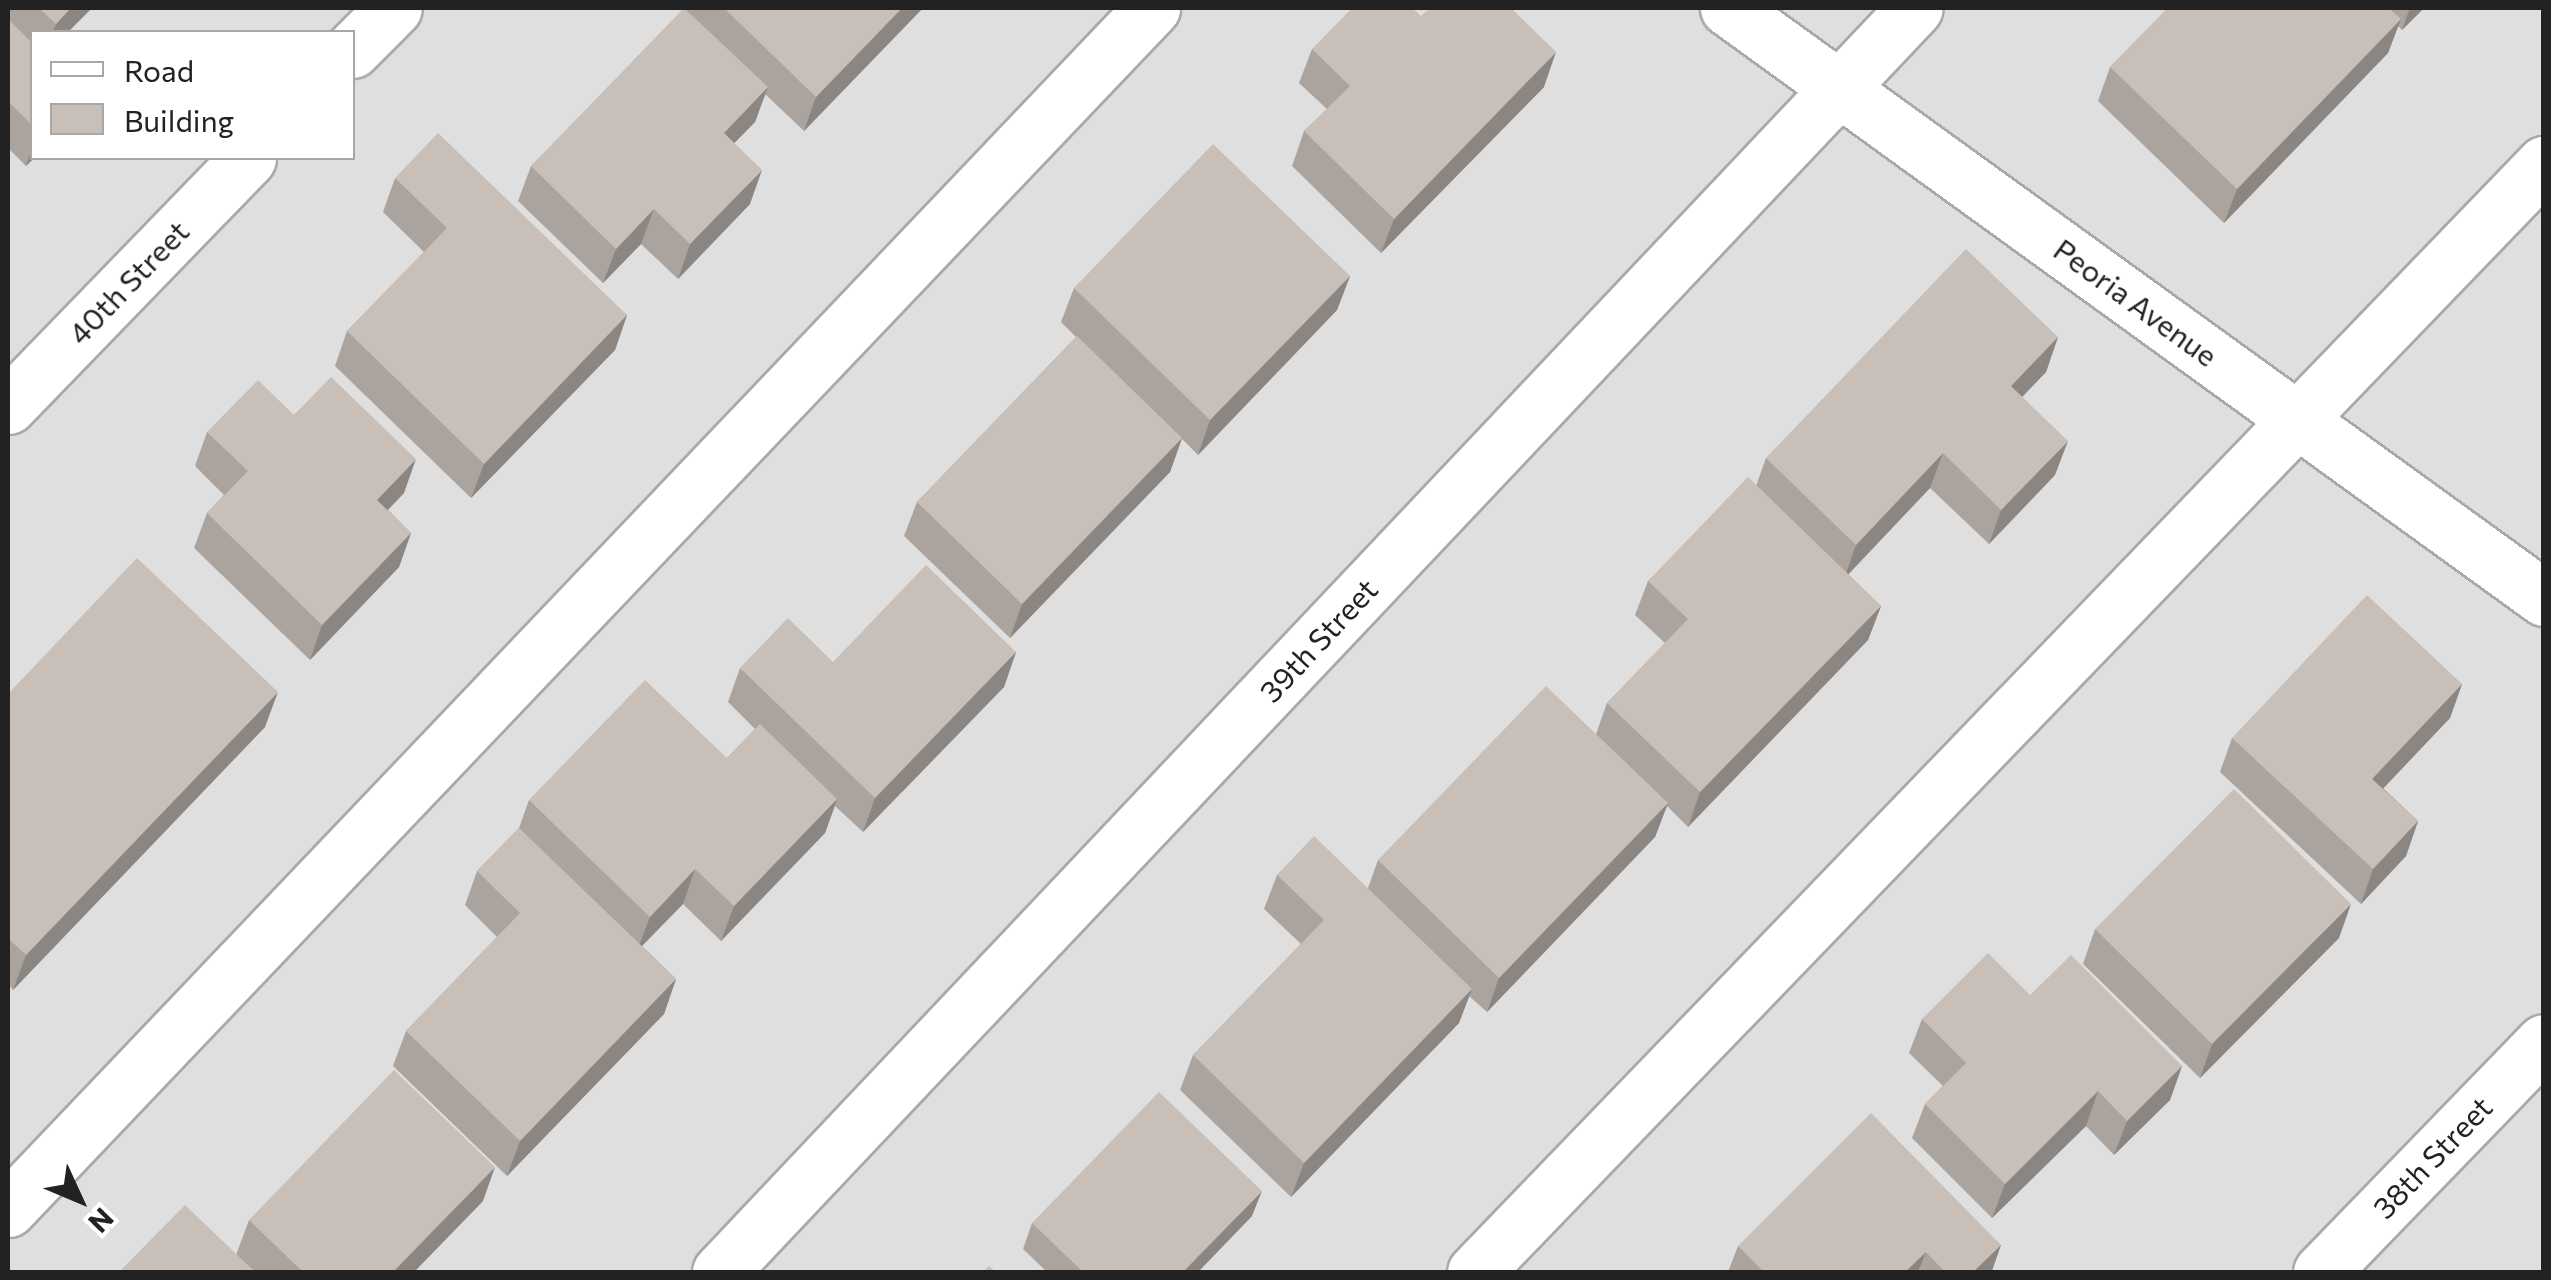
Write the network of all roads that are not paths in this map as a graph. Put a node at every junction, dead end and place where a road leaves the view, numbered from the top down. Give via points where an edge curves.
1 (394, 8) edge
2 (1152, 8) edge
3 (1728, 8) edge
4 (1915, 8) edge
5 (355, 47) edge
6 (1840, 87) junction
7 (246, 160) edge
8 (2544, 164) edge
9 (8, 406) edge
10 (2298, 420) junction
11 (2544, 598) edge
12 (2544, 1042) edge
13 (8, 1209) edge
14 (720, 1272) edge
15 (1476, 1272) edge
16 (2321, 1272) edge

1 - 5 street
2 - 13 street
3 - 6 street, Peoria Avenue
4 - 6 street, 39th Street
6 - 10 street, Peoria Avenue
6 - 14 street, 39th Street
7 - 9 street, 40th Street
8 - 10 street
10 - 11 street, Peoria Avenue
10 - 15 street
12 - 16 street, 38th Street

